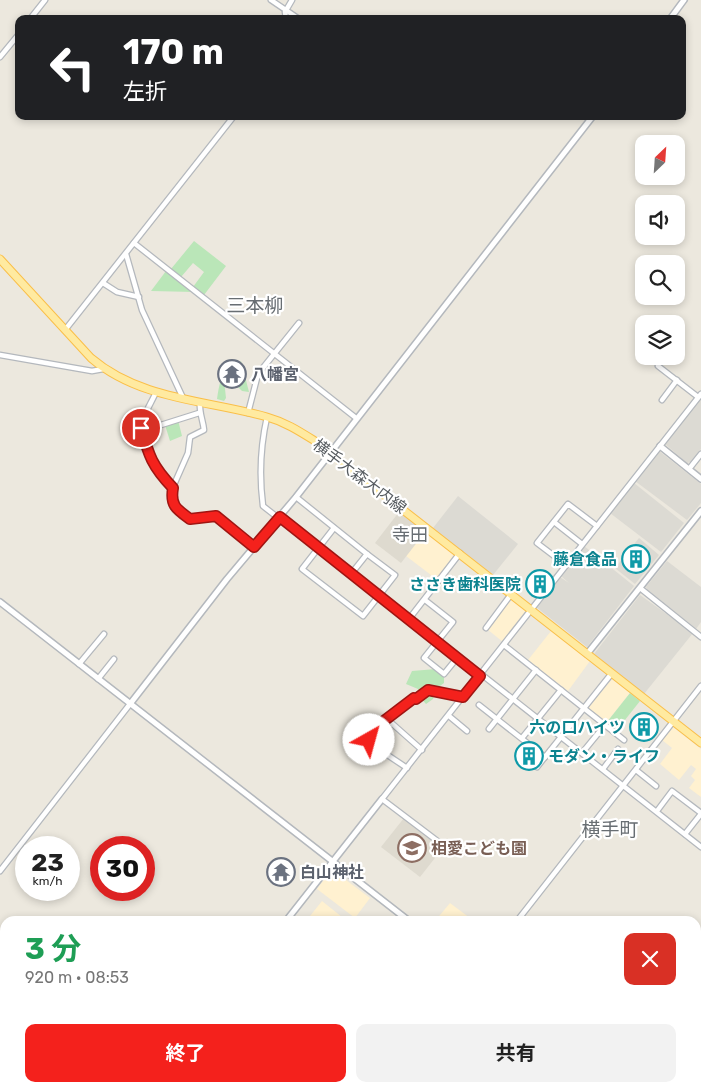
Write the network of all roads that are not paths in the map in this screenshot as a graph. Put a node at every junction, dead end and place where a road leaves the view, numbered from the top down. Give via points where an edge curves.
1 (45, 0) edge
2 (271, 0) edge
3 (292, 0) edge
4 (684, 0) edge
5 (286, 10) junction
6 (33, 15) edge
7 (286, 15) edge
8 (293, 15) edge
9 (673, 15) edge
10 (15, 39) edge
11 (0, 58) edge
12 (231, 120) edge
13 (590, 120) edge
14 (134, 243) junction
15 (126, 254) junction
16 (0, 259) edge
17 (103, 282) junction
18 (139, 297) junction
19 (299, 323) dead end
20 (65, 330) junction
21 (0, 355) edge
22 (275, 355) junction
23 (658, 366) dead end
24 (104, 369) junction
25 (677, 380) junction
26 (156, 392) junction
27 (700, 395) edge
28 (183, 399) junction
29 (662, 400) dead end
30 (200, 402) junction
31 (199, 413) junction
32 (248, 413) junction
33 (267, 417) junction
34 (356, 418) junction
35 (141, 428) junction
36 (660, 446) junction
37 (330, 451) junction
38 (701, 454) edge
39 (689, 469) junction
40 (701, 479) edge
41 (173, 488) junction
42 (296, 497) junction
43 (701, 511) edge
44 (280, 517) junction
45 (554, 522) junction
46 (597, 526) junction
47 (334, 528) junction
48 (582, 544) junction
49 (254, 547) junction
50 (318, 548) junction
51 (460, 553) junction
52 (367, 554) junction
53 (566, 565) junction
54 (351, 574) junction
55 (640, 588) junction
56 (512, 594) junction
57 (379, 596) junction
58 (425, 600) junction
59 (0, 602) edge
60 (532, 609) junction
61 (409, 619) junction
62 (486, 628) dead end
63 (104, 634) dead end
64 (701, 637) edge
65 (438, 642) junction
66 (504, 645) junction
67 (587, 654) junction
68 (457, 658) junction
69 (114, 659) dead end
70 (79, 664) junction
71 (536, 670) junction
72 (612, 673) junction
73 (480, 675) junction
74 (98, 679) junction
75 (701, 686) edge
76 (561, 690) junction
77 (463, 697) junction
78 (513, 699) junction
79 (130, 704) junction
80 (479, 705) dead end
81 (584, 708) junction
82 (449, 716) junction
83 (538, 718) junction
84 (387, 719) junction
85 (497, 719) junction
86 (674, 721) junction
87 (605, 725) junction
88 (489, 729) dead end
89 (467, 732) dead end
90 (561, 737) junction
91 (522, 738) junction
92 (624, 740) dead end
93 (701, 743) edge
94 (618, 749) dead end
95 (422, 750) junction
96 (582, 753) junction
97 (545, 757) junction
98 (537, 767) dead end
99 (407, 768) junction
100 (603, 769) junction
101 (636, 770) junction
102 (624, 785) junction
103 (656, 786) dead end
104 (382, 799) junction
105 (656, 811) junction
106 (701, 814) edge
107 (686, 834) junction
108 (444, 846) dead end
109 (701, 847) edge
110 (332, 861) junction
111 (0, 871) edge
112 (290, 916) edge
113 (403, 916) edge
114 (520, 916) edge

1 - 6 street
2 - 5 street
3 - 5 street
4 - 9 street
5 - 7 street
5 - 8 street
10 - 11 street
12 - 14 street
13 - 34 street
14 - 15 street
14 - 22 street
15 - 17 street
15 - 18 street
16 - 20 main road, 横手大森大内線
17 - 18 street via 117,292
17 - 20 street
18 - 28 street
19 - 22 street
20 - 24 main road, 横手大森大内線
21 - 24 street via 92,372
22 - 32 street via 257,378
22 - 34 street
23 - 25 street
24 - 26 main road, 横手大森大内線 via 126,382
25 - 27 street
25 - 29 street
26 - 28 main road, 横手大森大内線
26 - 35 street
27 - 36 street
28 - 30 main road, 横手大森大内線
30 - 31 street
30 - 32 main road, 横手大森大内線
31 - 35 street
31 - 41 street via 204,430 190,437 188,453
32 - 33 main road, 横手大森大内線
33 - 37 main road, 横手大森大内線 via 293,427
33 - 44 street via 261,440 263,506
34 - 37 street
35 - 41 street via 156,471
36 - 39 street
36 - 46 street
37 - 42 street
37 - 51 main road, 横手大森大内線
38 - 39 street
39 - 40 street
41 - 49 street via 173,508 190,519 216,516
42 - 44 street
42 - 47 street
43 - 55 street
44 - 49 street
44 - 50 street
45 - 46 street via 568,504
45 - 48 street
45 - 53 street via 537,543
46 - 48 street
47 - 50 street
47 - 52 street
48 - 53 street
49 - 79 street
50 - 54 street
50 - 57 street via 302,569 363,616
51 - 56 main road, 横手大森大内線
51 - 58 street
52 - 54 street
52 - 57 street via 395,575
53 - 60 street
54 - 57 street
55 - 64 street
55 - 67 street
56 - 60 main road, 横手大森大内線
56 - 62 street
57 - 61 street
58 - 61 street
58 - 65 street via 452,622
59 - 70 street
60 - 66 street
60 - 67 main road, 横手大森大内線
61 - 65 street
63 - 70 street
65 - 68 street
65 - 68 street via 424,658 444,674
66 - 71 street
66 - 73 street
67 - 72 main road, 横手大森大内線
68 - 73 street
69 - 74 street
70 - 74 street
71 - 76 street
71 - 78 street
72 - 81 street
72 - 86 main road, 横手大森大内線
73 - 77 street
73 - 78 street
74 - 79 street
75 - 86 street
76 - 81 street
76 - 83 street
77 - 82 street
77 - 84 street via 428,690
78 - 83 street
78 - 85 street
79 - 110 street
79 - 111 street
80 - 85 street
81 - 87 street
81 - 90 street
82 - 89 street
82 - 95 street
83 - 90 street
83 - 91 street
84 - 95 street
84 - 99 street via 372,730 369,740
85 - 88 street
85 - 91 street
86 - 93 main road, 横手大森大内線
86 - 101 street
87 - 92 street
87 - 96 street
90 - 96 street
90 - 97 street
91 - 97 street
94 - 100 street
95 - 99 street
96 - 100 street
97 - 98 street
99 - 104 street
100 - 102 street
101 - 102 street
101 - 103 street
102 - 105 street
102 - 114 street
104 - 108 street
104 - 110 street
105 - 106 street via 672,791
105 - 107 street
106 - 107 street
107 - 109 street
110 - 112 street
110 - 113 street

